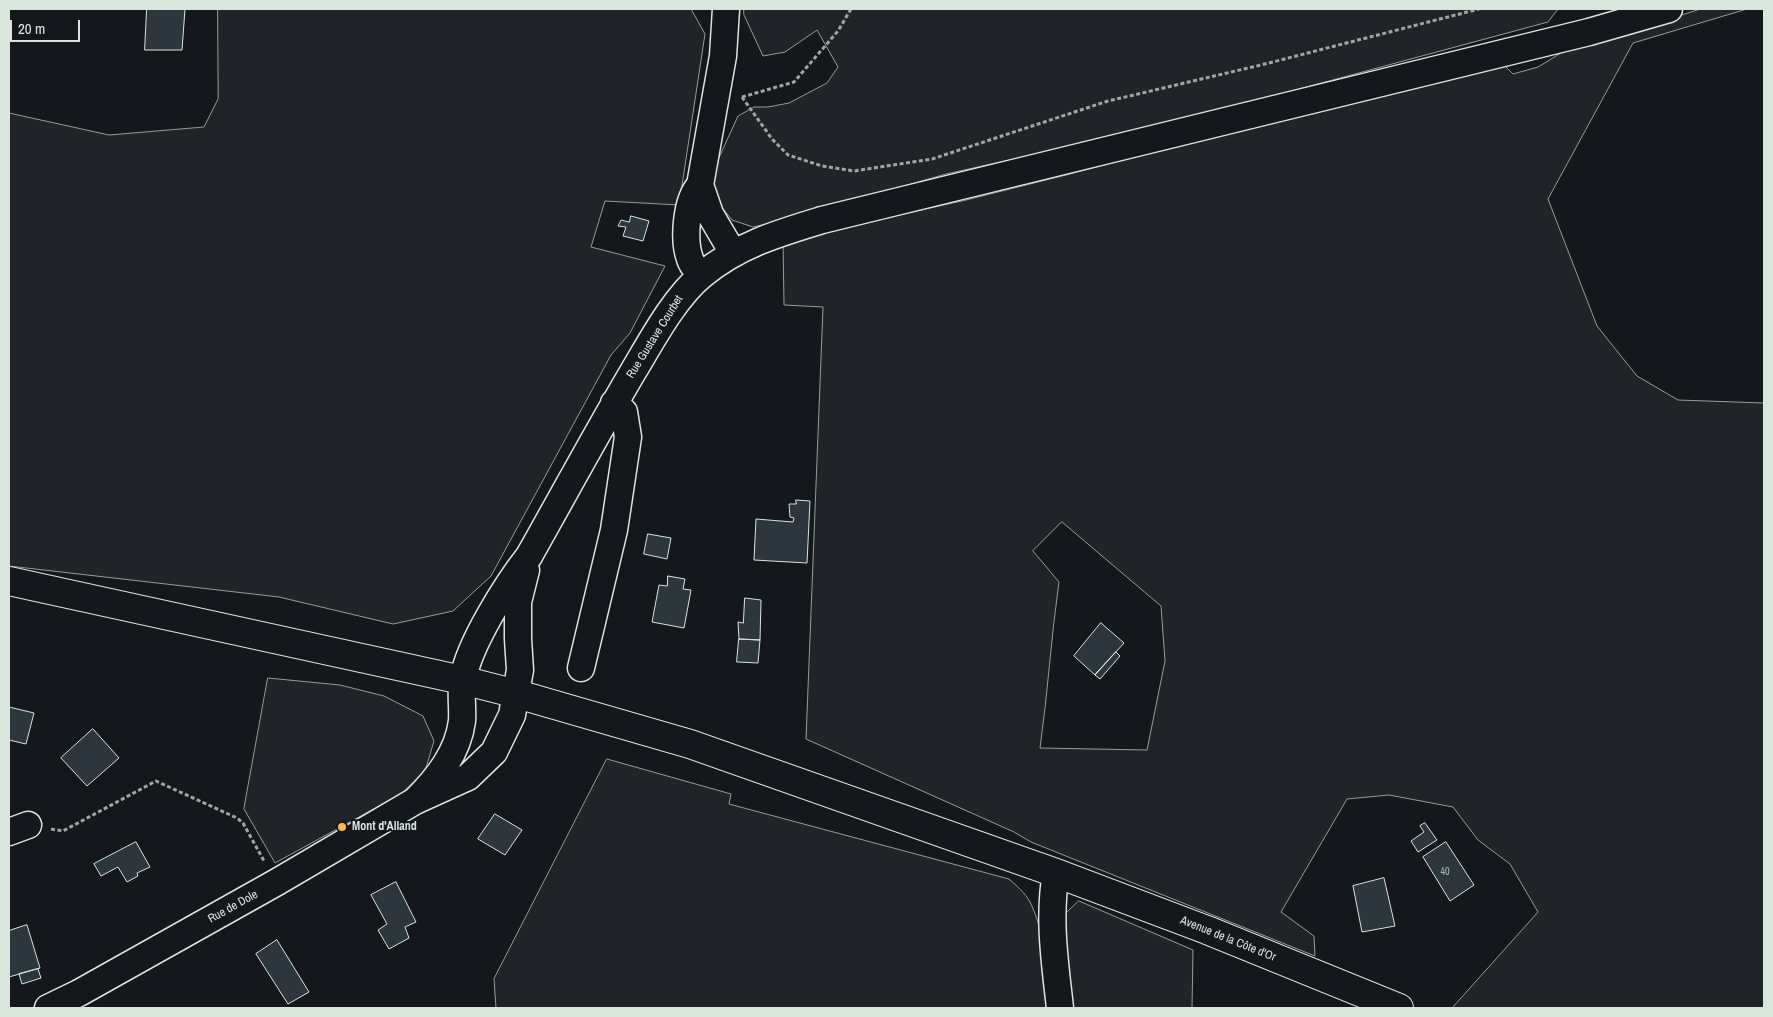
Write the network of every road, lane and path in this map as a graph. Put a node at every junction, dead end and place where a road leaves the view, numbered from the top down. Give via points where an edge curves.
1 (726, 9) edge
2 (851, 9) edge
3 (1479, 9) edge
4 (1669, 9) edge
5 (742, 97) junction
6 (715, 106) junction
7 (700, 184) junction
8 (733, 253) junction
9 (701, 276) junction
10 (614, 403) junction
11 (529, 556) junction
12 (9, 580) edge
13 (581, 668) dead end
14 (462, 680) junction
15 (517, 694) junction
16 (415, 802) junction
17 (18, 829) edge
18 (1056, 873) junction
19 (275, 883) junction
20 (48, 1008) edge
21 (1060, 1008) edge
22 (1399, 1008) edge

1 - 6 street
2 - 5 path via 838,32 794,82
3 - 5 path via 1108,101 932,159 854,171 822,166 788,155 772,139
4 - 8 street, Rue Gustave Courbet via 1580,34 822,220 771,235
5 - 6 path
6 - 7 street
7 - 8 street via 710,214
7 - 9 street via 691,199 686,236 689,258
8 - 9 street, Rue Gustave Courbet
9 - 10 street, Rue Gustave Courbet via 684,292
10 - 11 street, Rue Gustave Courbet
10 - 13 street via 624,412 628,437 614,530
11 - 14 street, Rue Gustave Courbet via 495,607
11 - 15 street, Rue Gustave Courbet via 518,602 520,670
12 - 14 main road, Avenue de la Côte d'Or
14 - 15 main road, Avenue de la Côte d'Or
14 - 16 street, Rue de Dole via 461,724 456,746 444,768
15 - 16 street, Rue de Dole via 512,715 494,752 468,777
15 - 18 main road, Avenue de la Côte d'Or via 690,744
16 - 19 street, Rue de Dole
17 - 19 path via 63,831 156,781 243,823
18 - 21 street via 1051,929
18 - 22 main road, Avenue de la Côte d'Or
19 - 20 street, Rue de Dole

